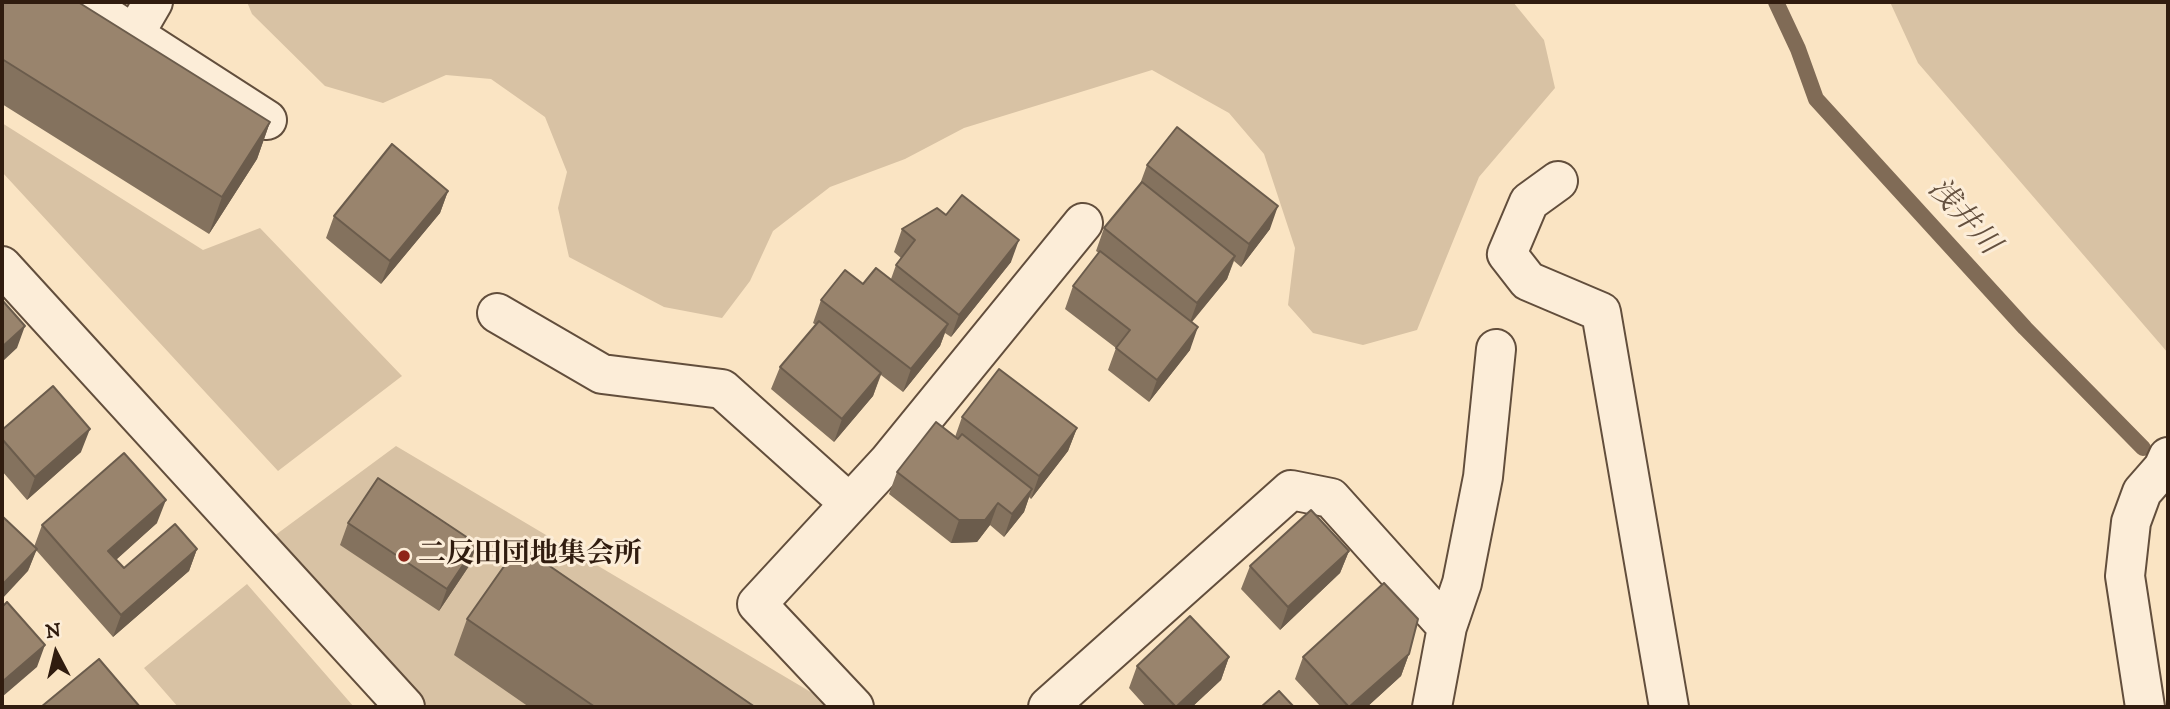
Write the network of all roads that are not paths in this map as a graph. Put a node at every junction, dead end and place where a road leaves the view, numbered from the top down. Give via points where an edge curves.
1 (85, 2) edge
2 (144, 17) edge
3 (267, 120) edge
4 (1558, 181) dead end
5 (1083, 223) dead end
6 (2, 266) edge
7 (497, 313) dead end
8 (1496, 349) dead end
9 (2168, 457) edge
10 (849, 503) junction
11 (1447, 627) junction
12 (405, 707) edge
13 (854, 707) edge
14 (1048, 707) edge
15 (1432, 707) edge
16 (1669, 707) edge
17 (2145, 707) edge

1 - 2 street
2 - 3 street
4 - 16 street via 1528,202 1507,254 1528,281 1601,312
5 - 10 street via 944,396
6 - 12 street
7 - 10 street via 602,374 722,389
8 - 11 street via 1483,477 1462,583
9 - 17 street via 2142,492 2131,522 2125,576
10 - 13 street via 757,604
11 - 14 street via 1331,498 1291,490
11 - 15 street

